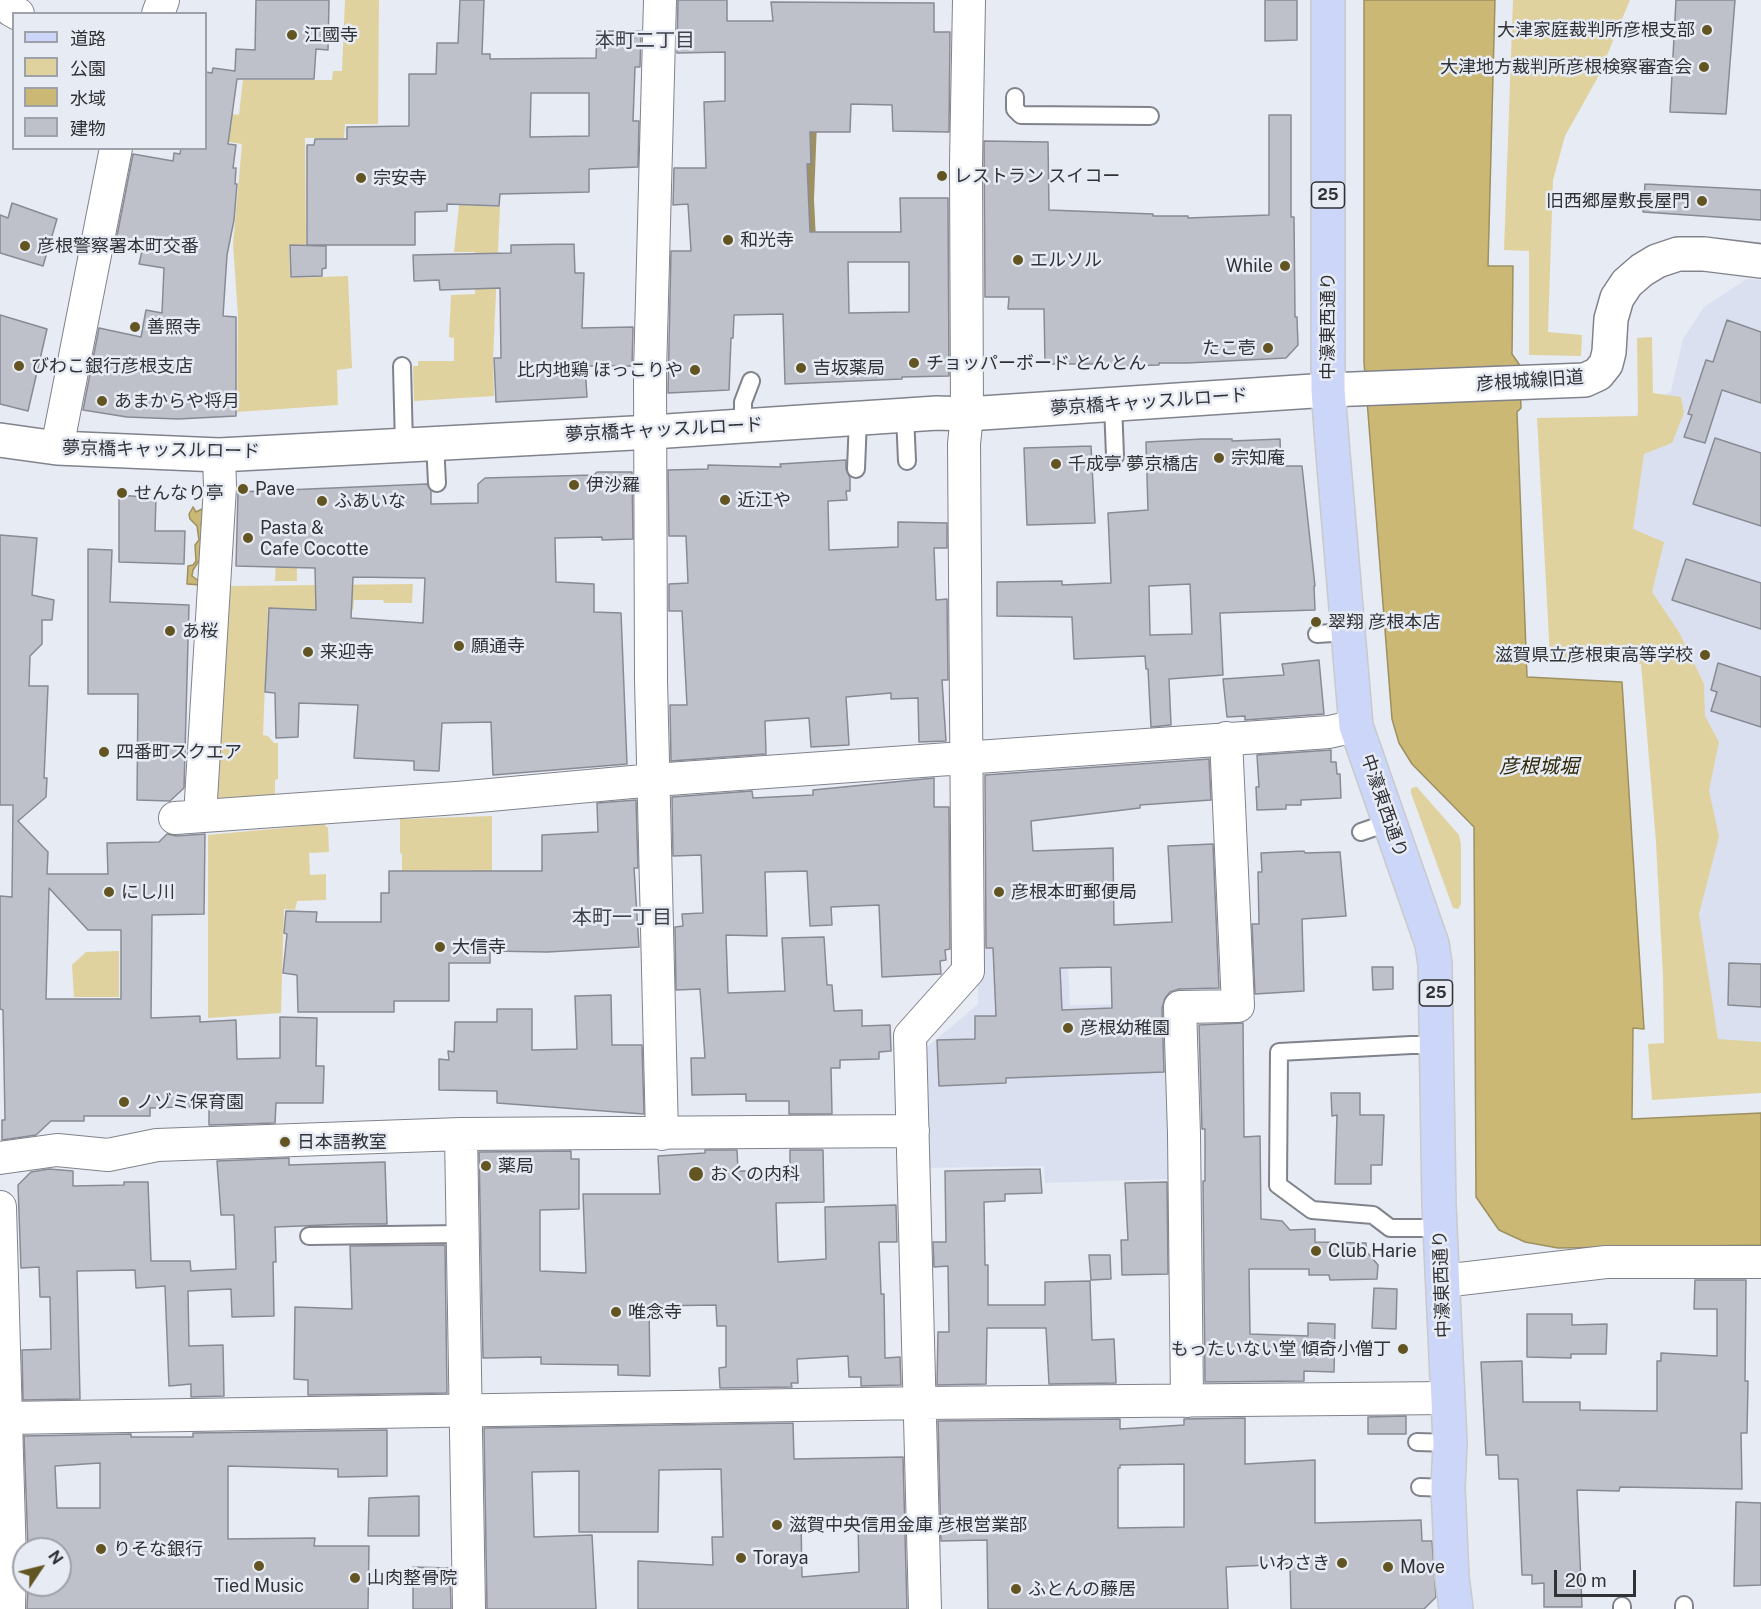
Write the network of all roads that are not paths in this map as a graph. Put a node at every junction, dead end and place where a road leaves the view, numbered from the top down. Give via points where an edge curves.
1 (3, 0) edge
2 (660, 0) edge
3 (969, 0) edge
4 (1328, 0) edge
5 (14, 12) edge
6 (1015, 97) dead end
7 (1150, 116) dead end
8 (115, 150) edge
9 (1761, 261) edge
10 (402, 366) dead end
11 (751, 381) dead end
12 (1328, 390) junction
13 (1113, 404) junction
14 (967, 414) junction
15 (905, 415) junction
16 (858, 418) junction
17 (744, 426) junction
18 (652, 432) junction
19 (0, 440) edge
20 (419, 444) junction
21 (57, 448) junction
22 (219, 455) junction
23 (1115, 456) dead end
24 (907, 460) dead end
25 (856, 469) dead end
26 (437, 483) dead end
27 (1356, 726) junction
28 (1226, 738) junction
29 (965, 759) junction
30 (654, 780) junction
31 (1436, 1045) junction
32 (913, 1131) junction
33 (461, 1134) junction
34 (648, 1137) junction
35 (0, 1158) edge
36 (0, 1207) edge
37 (1440, 1228) junction
38 (462, 1234) junction
39 (309, 1236) dead end
40 (1761, 1262) edge
41 (1443, 1281) junction
42 (1, 1299) edge
43 (1167, 1397) junction
44 (1448, 1398) junction
45 (4, 1402) edge
46 (921, 1403) junction
47 (465, 1410) junction
48 (1417, 1442) dead end
49 (1450, 1443) junction
50 (5, 1562) edge
51 (9, 1609) edge
52 (469, 1609) edge
53 (925, 1609) edge
54 (1456, 1609) edge

1 - 5 street
2 - 18 street via 650,216
3 - 14 street via 961,164
4 - 12 main road, 中濠東西通り / 25
6 - 7 lane via 1015,110 1021,115
8 - 21 street via 72,322
9 - 12 street, 彦根城線旧道 via 1678,254 1642,270 1617,298 1606,364 1598,374 1585,380
10 - 20 lane
11 - 17 lane via 743,402
12 - 13 street, 夢京橋キャッスルロード
12 - 27 main road, 中濠東西通り / 25 via 1333,633
13 - 14 street, 夢京橋キャッスルロード
13 - 23 lane
14 - 15 street, 夢京橋キャッスルロード
14 - 29 street via 956,489 971,649 971,715
15 - 16 street, 夢京橋キャッスルロード
15 - 24 lane
16 - 17 street, 夢京橋キャッスルロード
16 - 25 lane
17 - 18 street, 夢京橋キャッスルロード
18 - 20 street, 夢京橋キャッスルロード
18 - 30 street via 647,680
19 - 21 street, 夢京橋キャッスルロード
20 - 22 street, 夢京橋キャッスルロード
20 - 26 lane
21 - 22 street, 夢京橋キャッスルロード
22 - 30 street via 220,487 187,817 513,796
27 - 28 street via 1329,732
27 - 31 main road, 中濠東西通り / 25 via 1375,827 1432,944
28 - 29 street
28 - 43 street via 1238,1006 1180,1007 1184,1134
29 - 30 street
29 - 32 street via 968,971 910,1036
30 - 34 street
31 - 37 main road, 中濠東西通り / 25
31 - 37 lane via 1279,1052 1278,1185 1312,1210 1373,1215 1390,1228
32 - 34 street
32 - 46 street via 922,1218
33 - 34 street
33 - 35 street via 189,1148 157,1145 108,1155 57,1150
33 - 38 street
36 - 42 street
37 - 41 main road, 中濠東西通り / 25
38 - 39 lane
38 - 47 street
40 - 41 street via 1606,1262
41 - 44 main road, 中濠東西通り / 25
42 - 45 street
43 - 44 street via 1333,1404
43 - 46 street
44 - 49 main road, 中濠東西通り / 25
45 - 47 street via 110,1413 257,1410 418,1415
45 - 50 street
46 - 47 street via 831,1410 711,1401 506,1404
46 - 53 street
47 - 52 street via 462,1465
48 - 49 lane
49 - 54 main road, 中濠東西通り / 25 via 1434,1487
50 - 51 street

